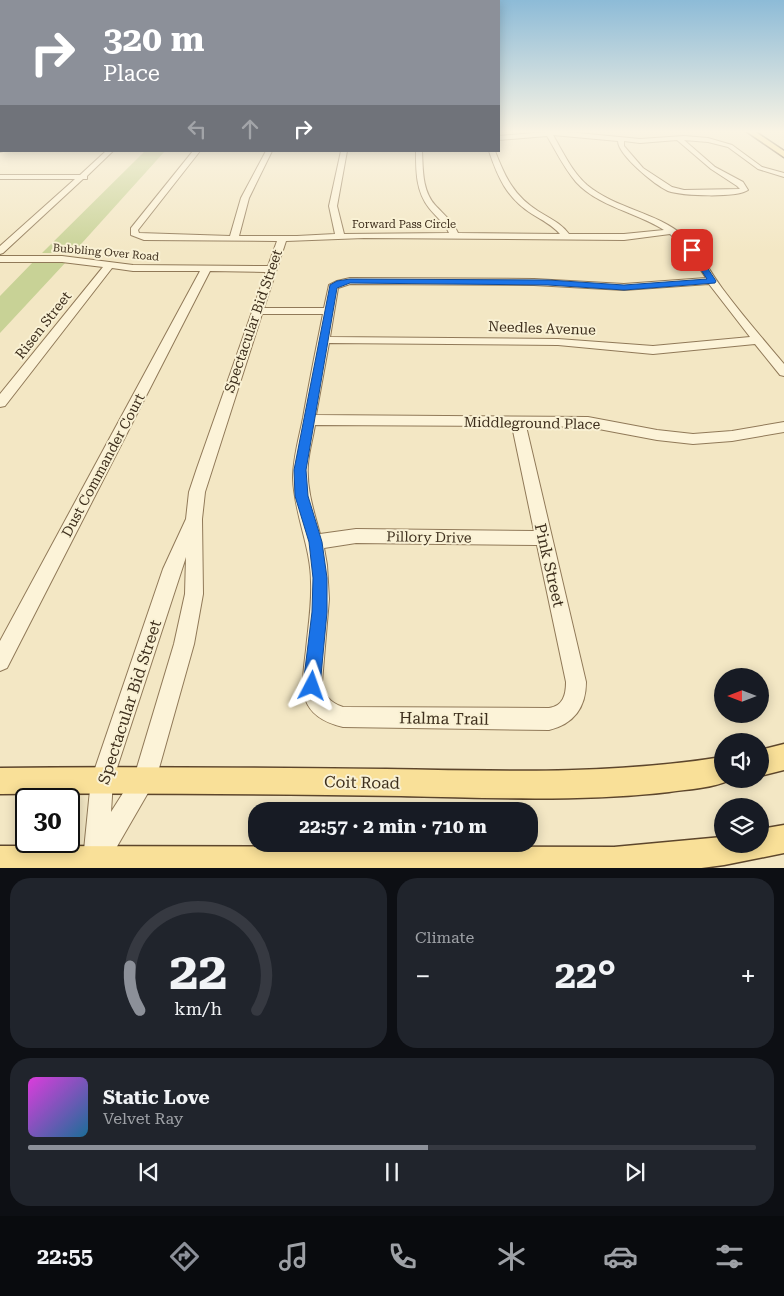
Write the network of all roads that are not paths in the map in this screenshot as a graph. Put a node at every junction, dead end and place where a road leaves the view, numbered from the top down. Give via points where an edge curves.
1 (89, 172) edge
2 (181, 172) edge
3 (259, 172) edge
4 (340, 172) edge
5 (420, 172) edge
6 (499, 172) edge
7 (574, 172) edge
8 (645, 172) edge
9 (718, 172) edge
10 (0, 177) edge
11 (17, 177) junction
12 (84, 177) junction
13 (6, 185) dead end
14 (673, 231) junction
15 (454, 235) junction
16 (340, 236) junction
17 (567, 237) junction
18 (234, 238) junction
19 (282, 239) junction
20 (0, 251) edge
21 (0, 259) edge
22 (109, 266) junction
23 (206, 269) junction
24 (271, 269) junction
25 (712, 281) junction
26 (256, 311) junction
27 (328, 311) junction
28 (323, 340) junction
29 (759, 340) junction
30 (784, 372) edge
31 (0, 403) edge
32 (309, 420) junction
33 (518, 422) junction
34 (784, 427) edge
35 (194, 519) junction
36 (544, 538) junction
37 (316, 542) junction
38 (0, 661) edge
39 (570, 708) joint
40 (784, 758) edge
41 (769, 761) edge
42 (714, 772) edge
43 (145, 779) junction
44 (102, 780) junction
45 (0, 781) edge
46 (784, 839) edge
47 (95, 860) junction
48 (0, 861) edge

1 - 12 street
2 - 18 street, Forward Pass Circle via 134,230 135,235
3 - 18 street via 245,198
4 - 16 street via 333,206
5 - 15 street via 423,191
6 - 17 street via 509,192 526,207 556,225
7 - 14 street via 584,187
8 - 9 street via 674,190 744,190 740,184
10 - 11 street
11 - 12 street
11 - 13 street
12 - 20 street
14 - 17 street, Forward Pass Circle via 628,237
14 - 25 street via 689,246
15 - 16 street, Forward Pass Circle
15 - 17 street, Forward Pass Circle
16 - 19 street, Forward Pass Circle
18 - 19 street, Forward Pass Circle
19 - 24 street, Spectacular Bid Street
21 - 22 street, Bubbling Over Road via 62,259
22 - 23 street, Bubbling Over Road
22 - 31 street, Risen Street
23 - 24 street, Bubbling Over Road
23 - 38 street, Dust Commander Court
24 - 26 street, Spectacular Bid Street
25 - 27 street via 624,288 534,282 350,281 332,288
25 - 29 street
26 - 27 street
26 - 35 street, Spectacular Bid Street via 204,468
27 - 28 street
28 - 29 street, Needles Avenue via 558,342 653,350
28 - 32 street
29 - 30 street
32 - 33 street, Middleground Place
32 - 37 street via 300,483
33 - 34 street, Middleground Place via 596,423 691,439 721,438
33 - 36 street, Pink Street
35 - 43 street, Spectacular Bid Street via 191,616
35 - 44 street, Spectacular Bid Street via 172,569
36 - 37 street, Pillory Drive via 356,536
36 - 39 street, Pink Street via 576,682 576,694
37 - 39 street, Halma Trail via 320,589 312,686 319,704 328,712 343,717 549,719
40 - 41 main road
42 - 43 main road, Coit Road via 581,786
43 - 44 main road, Coit Road
43 - 47 street, Spectacular Bid Street
44 - 45 main road, Coit Road
44 - 47 street, Spectacular Bid Street
46 - 47 main road via 724,851 614,862
47 - 48 main road

